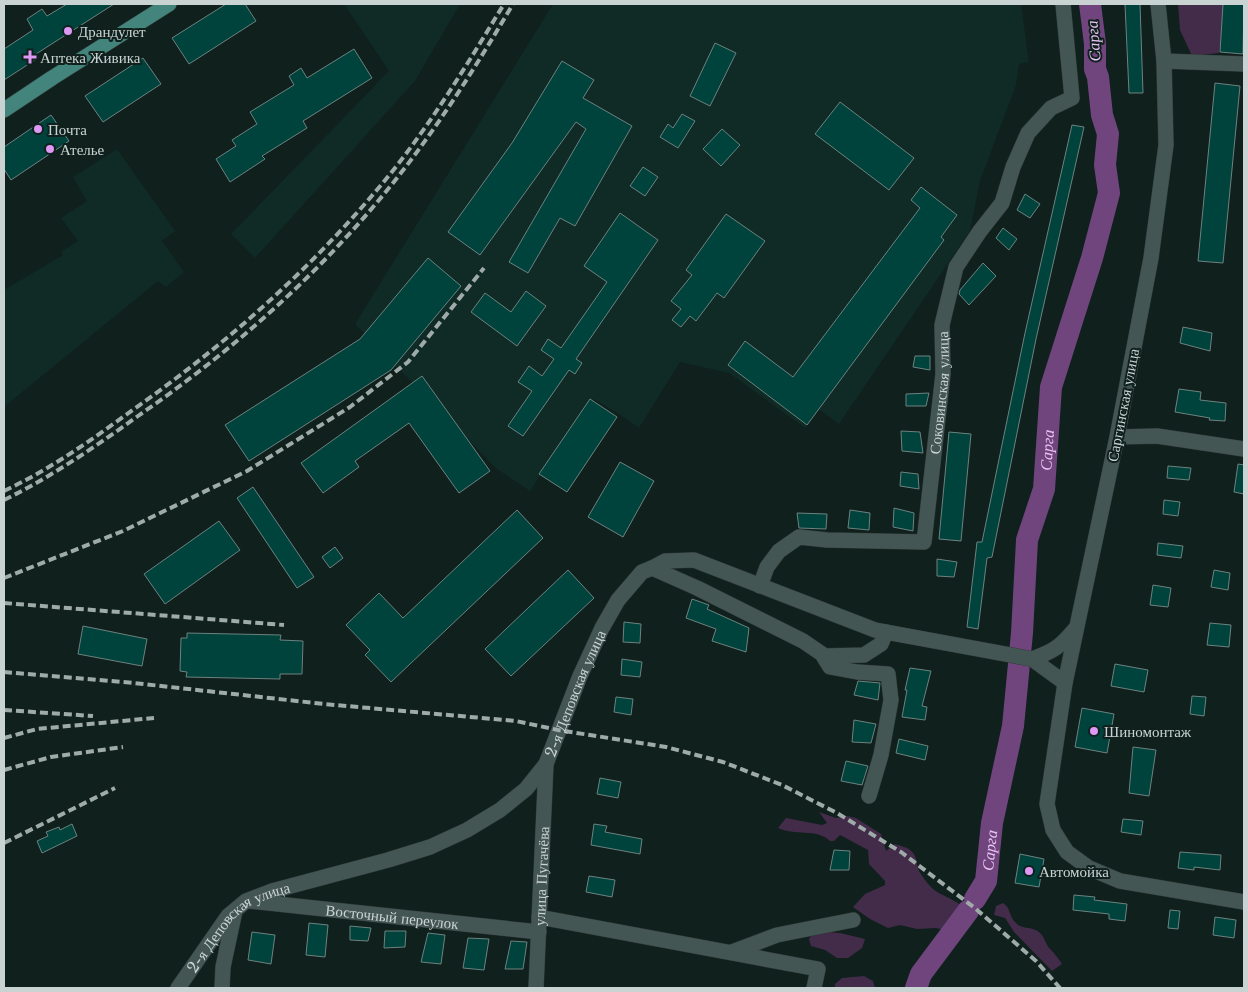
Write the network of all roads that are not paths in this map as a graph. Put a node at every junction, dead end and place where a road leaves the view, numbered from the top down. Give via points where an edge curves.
1 (169, 4) edge
2 (1062, 4) edge
3 (1158, 4) edge
4 (1164, 61) junction
5 (1244, 64) edge
6 (4, 110) edge
7 (1117, 437) junction
8 (1244, 449) edge
9 (652, 568) junction
10 (760, 586) junction
11 (1076, 628) junction
12 (886, 632) junction
13 (824, 656) junction
14 (1032, 659) junction
15 (1065, 683) junction
16 (546, 764) junction
17 (869, 796) dead end
18 (1244, 902) edge
19 (241, 905) junction
20 (852, 920) dead end
21 (539, 924) junction
22 (730, 952) junction
23 (178, 988) edge
24 (222, 988) edge
25 (536, 988) edge
26 (814, 988) edge

1 - 6 main road
2 - 10 street, Соковинская улица via 1072,98 1051,108 1028,133 1002,203 956,267 942,325 943,374 924,542 799,537 779,551 767,567
3 - 4 street, Саргинская улица
4 - 5 street
4 - 7 street, Саргинская улица via 1166,145 1151,258
7 - 8 street via 1157,436
7 - 11 street, Саргинская улица
9 - 10 street, 2-я Деповская улица via 665,561 694,560
9 - 13 street via 770,624
9 - 16 street, 2-я Деповская улица via 642,572 618,600 602,628
10 - 12 street, 2-я Деповская улица
11 - 14 street via 1063,644
11 - 15 street, Саргинская улица
12 - 13 street via 881,644 864,656
12 - 14 street, 2-я Деповская улица
13 - 17 street via 830,667 888,674 890,700 881,755
14 - 15 street
15 - 18 street, Саргинская улица via 1046,804 1053,830 1067,852 1089,868 1120,881
16 - 19 street, 2-я Деповская улица via 526,790 467,830 388,860 272,891
16 - 21 street, улица Пугачёва
19 - 21 street, Восточный переулок
19 - 23 street, 2-я Деповская улица via 228,916
19 - 24 street via 223,966
20 - 22 street via 777,934
21 - 22 street, Восточный переулок
21 - 25 street, улица Пугачёва
22 - 26 street, Восточный переулок via 818,969

